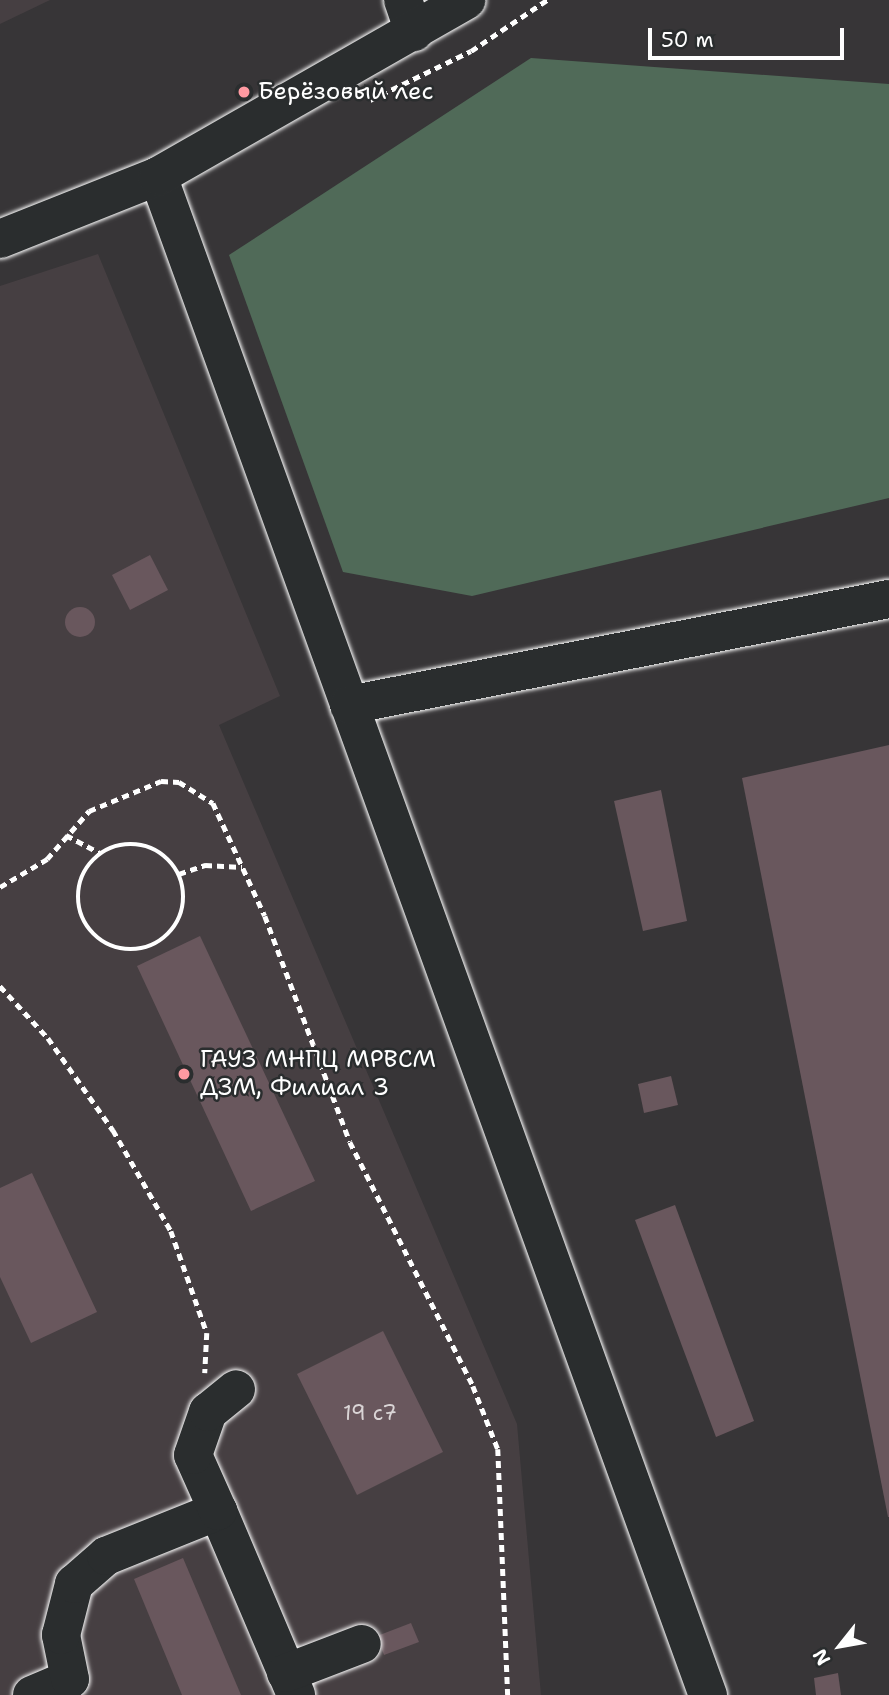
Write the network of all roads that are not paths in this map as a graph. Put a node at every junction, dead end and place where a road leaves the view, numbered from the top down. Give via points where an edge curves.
1 (466, 0) edge
2 (409, 16) edge
3 (158, 176) junction
4 (0, 239) edge
5 (889, 599) edge
6 (349, 705) junction
7 (222, 1401) road end
8 (218, 1511) junction
9 (362, 1644) dead end
10 (291, 1684) edge
11 (74, 1687) edge
12 (32, 1695) edge
13 (708, 1695) edge

1 - 2 street
2 - 3 street
3 - 4 street
3 - 6 street
5 - 6 street
6 - 13 street
7 - 8 street via 193,1455
8 - 10 street
8 - 11 street via 106,1556 74,1584 61,1635
9 - 10 street
11 - 12 street

